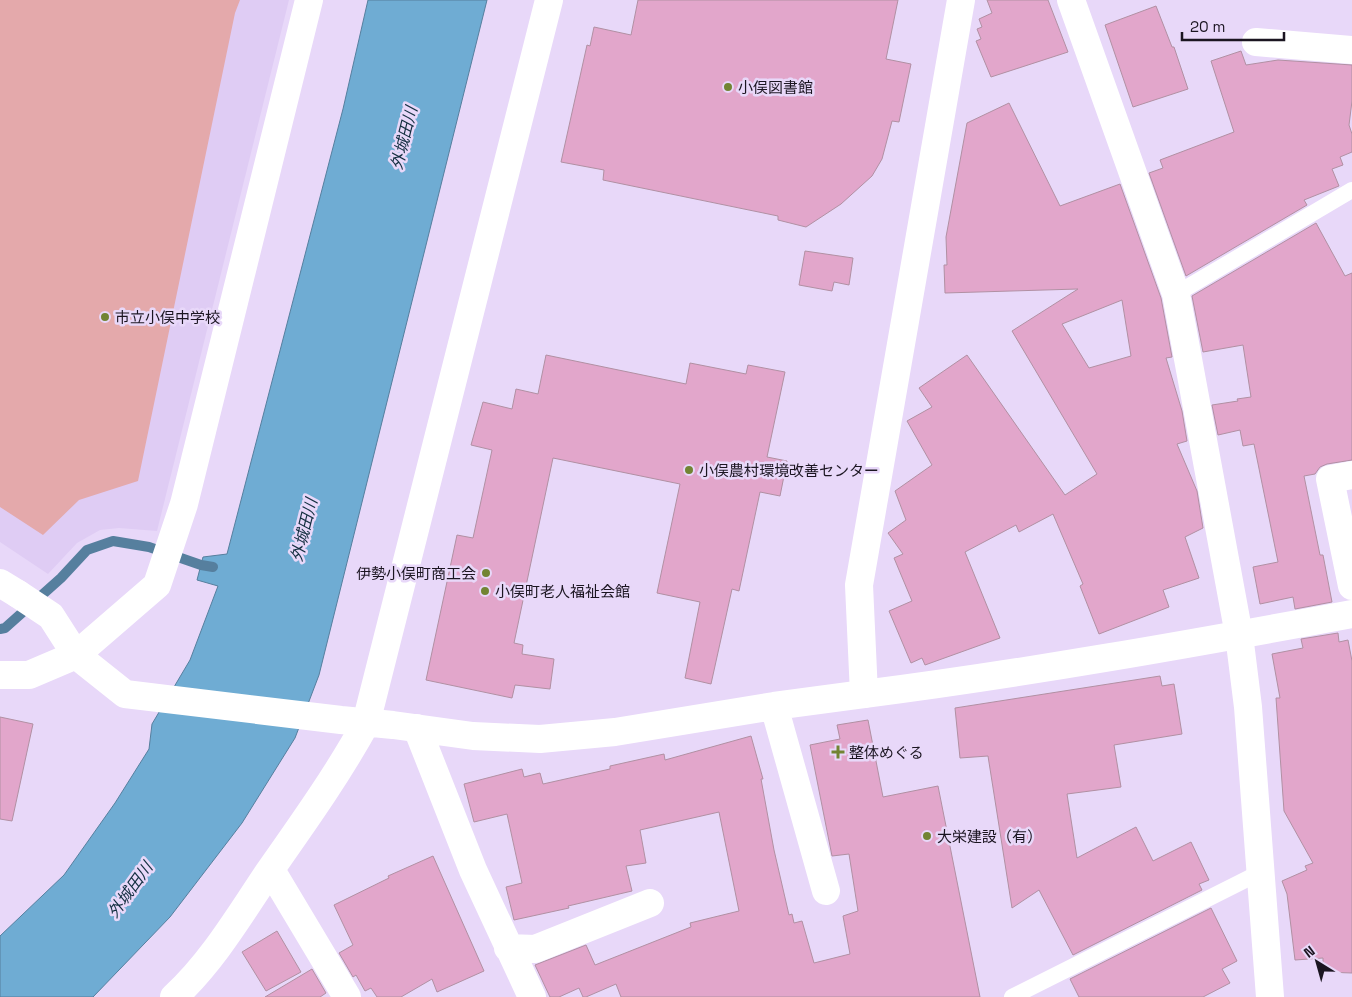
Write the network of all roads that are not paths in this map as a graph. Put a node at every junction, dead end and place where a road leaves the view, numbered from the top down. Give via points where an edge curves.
1 (309, 0) edge
2 (549, 0) edge
3 (961, 0) edge
4 (1071, 0) edge
5 (1256, 42) dead end
6 (1352, 50) edge
7 (1352, 190) edge
8 (1176, 294) junction
9 (1352, 475) edge
10 (1352, 586) edge
11 (9, 589) edge
12 (1352, 614) edge
13 (1239, 635) junction
14 (76, 655) junction
15 (0, 675) edge
16 (864, 694) junction
17 (774, 706) junction
18 (354, 721) junction
19 (417, 728) junction
20 (271, 870) junction
21 (1261, 872) junction
22 (826, 892) dead end
23 (650, 903) dead end
24 (508, 948) junction
25 (190, 991) edge
26 (527, 996) edge
27 (347, 997) edge
28 (1012, 997) edge
29 (1270, 997) edge

1 - 14 street via 186,494 157,584
2 - 18 street
3 - 16 street via 859,586
4 - 8 street
5 - 6 street
7 - 8 lane
8 - 13 street
9 - 10 street via 1330,479
11 - 14 street via 51,616
12 - 13 street
13 - 16 street via 958,682
13 - 21 street
14 - 15 street via 29,675
14 - 18 street via 125,694
16 - 17 street
17 - 19 street via 615,732 540,739 473,736
17 - 22 street
18 - 19 street
18 - 20 street via 348,757
19 - 24 street via 473,870
20 - 25 street
20 - 27 street
21 - 28 lane
21 - 29 street
23 - 24 street via 535,949
24 - 26 street

